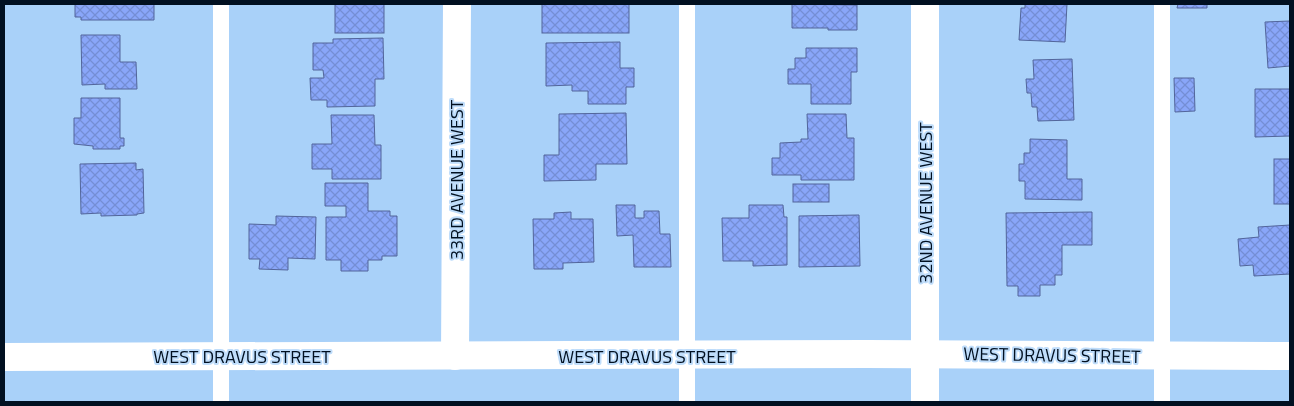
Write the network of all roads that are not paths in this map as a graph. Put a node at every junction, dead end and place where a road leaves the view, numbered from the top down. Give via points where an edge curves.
1 (220, 4) edge
2 (457, 4) edge
3 (687, 4) edge
4 (925, 4) edge
5 (1162, 4) edge
6 (925, 354) junction
7 (221, 356) junction
8 (456, 356) junction
9 (687, 356) junction
10 (1161, 356) junction
11 (1290, 356) edge
12 (4, 357) edge
13 (221, 402) edge
14 (687, 402) edge
15 (925, 402) edge
16 (1162, 402) edge

1 - 7 lane
2 - 8 street, 33RD AVENUE WEST
3 - 9 lane
4 - 6 street, 32ND AVENUE WEST
5 - 10 lane
6 - 9 street, WEST DRAVUS STREET
6 - 10 street, WEST DRAVUS STREET
6 - 15 street, 32ND AVENUE WEST
7 - 8 street, WEST DRAVUS STREET
7 - 12 street, WEST DRAVUS STREET
7 - 13 lane
8 - 9 street, WEST DRAVUS STREET
9 - 14 lane
10 - 11 street, WEST DRAVUS STREET
10 - 16 lane

